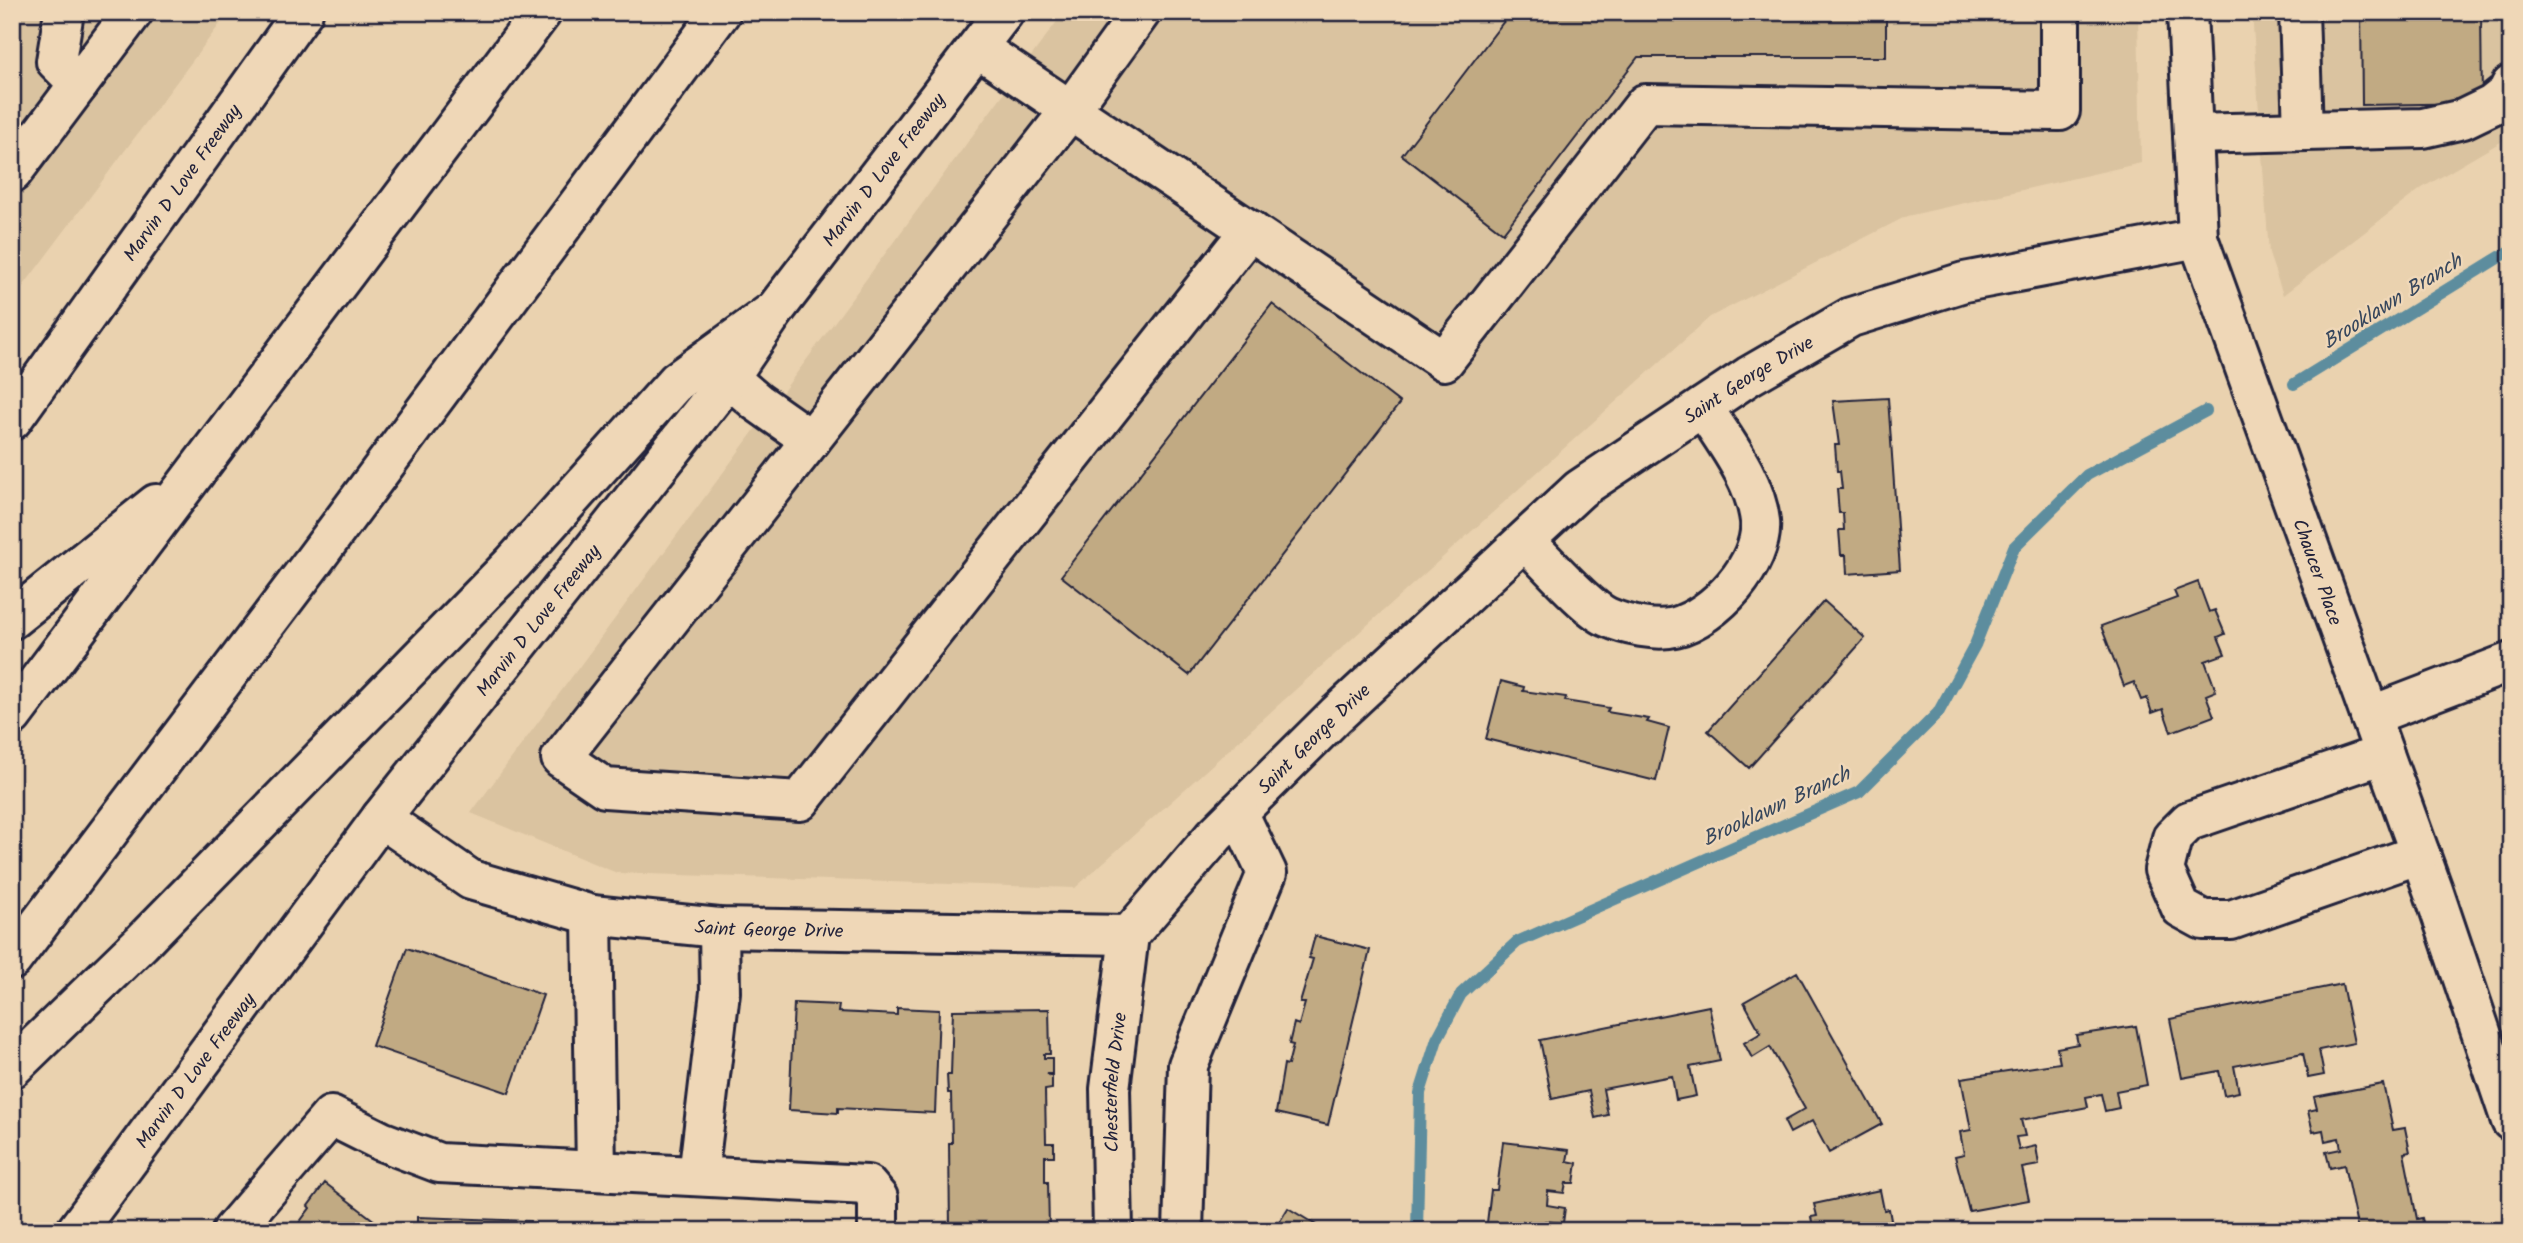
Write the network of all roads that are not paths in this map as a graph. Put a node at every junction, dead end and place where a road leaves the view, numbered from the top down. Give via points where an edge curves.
1 (64, 12) edge
2 (133, 12) edge
3 (303, 12) edge
4 (541, 12) edge
5 (721, 12) edge
6 (1004, 12) edge
7 (1141, 12) edge
8 (2060, 12) edge
9 (2187, 12) edge
10 (2299, 12) edge
11 (978, 48) junction
12 (79, 84) junction
13 (2511, 85) edge
14 (1071, 109) junction
15 (2303, 131) junction
16 (2193, 134) junction
17 (16, 161) edge
18 (1250, 230) junction
19 (2198, 238) junction
20 (775, 310) junction
21 (729, 378) junction
22 (1703, 407) junction
23 (12, 420) edge
24 (811, 440) junction
25 (201, 467) junction
26 (1525, 541) junction
27 (12, 619) edge
28 (2511, 662) edge
29 (12, 716) edge
30 (2370, 716) junction
31 (2384, 754) junction
32 (1238, 812) junction
33 (382, 818) junction
34 (2420, 854) junction
35 (592, 915) junction
36 (719, 928) junction
37 (1129, 935) junction
38 (12, 960) edge
39 (12, 1068) edge
40 (2511, 1121) edge
41 (596, 1171) junction
42 (698, 1176) junction
43 (76, 1231) edge
44 (232, 1231) edge
45 (878, 1231) edge
46 (1113, 1231) edge
47 (1183, 1231) edge

1 - 12 main road via 56,61
2 - 12 main road
3 - 23 main road, Marvin D Love Freeway
4 - 25 main road
5 - 38 main road
6 - 11 main road, Marvin D Love Freeway
7 - 14 main road
8 - 18 main road via 2060,111 1645,104 1444,361
9 - 16 main road, Chaucer Place
10 - 15 main road
11 - 14 main road
11 - 20 main road, Marvin D Love Freeway
12 - 17 main road
13 - 15 main road via 2492,105 2463,119 2423,128
14 - 18 main road
14 - 24 main road
15 - 16 main road
16 - 19 main road, Chaucer Place
18 - 24 main road via 800,802 605,788 561,758
19 - 22 main road, Saint George Drive via 1964,282 1851,317
19 - 30 main road, Chaucer Place
20 - 21 main road, Marvin D Love Freeway
20 - 39 main road via 677,381 503,573 141,943
21 - 24 main road
21 - 33 main road, Marvin D Love Freeway
22 - 26 main road, Saint George Drive via 1580,489
22 - 26 main road via 1750,483 1760,522 1754,555 1740,581 1708,611 1675,627 1654,628 1605,616
25 - 27 main road
25 - 29 main road
26 - 32 main road, Saint George Drive
28 - 30 main road
30 - 31 main road, Chaucer Place
31 - 34 main road, Chaucer Place
31 - 34 main road via 2189,821 2172,838 2164,870 2181,908 2203,920 2231,920
32 - 37 main road, Saint George Drive
32 - 47 main road via 1267,873 1188,1065
33 - 35 main road, Saint George Drive via 471,880
33 - 43 main road, Marvin D Love Freeway
34 - 40 main road, Chaucer Place
35 - 36 main road, Saint George Drive
35 - 41 main road
36 - 37 main road, Saint George Drive
36 - 42 main road via 720,992
37 - 46 main road, Chesterfield Drive via 1110,1089
41 - 42 main road
41 - 44 main road via 439,1163 331,1116
42 - 45 main road via 867,1185 878,1198

